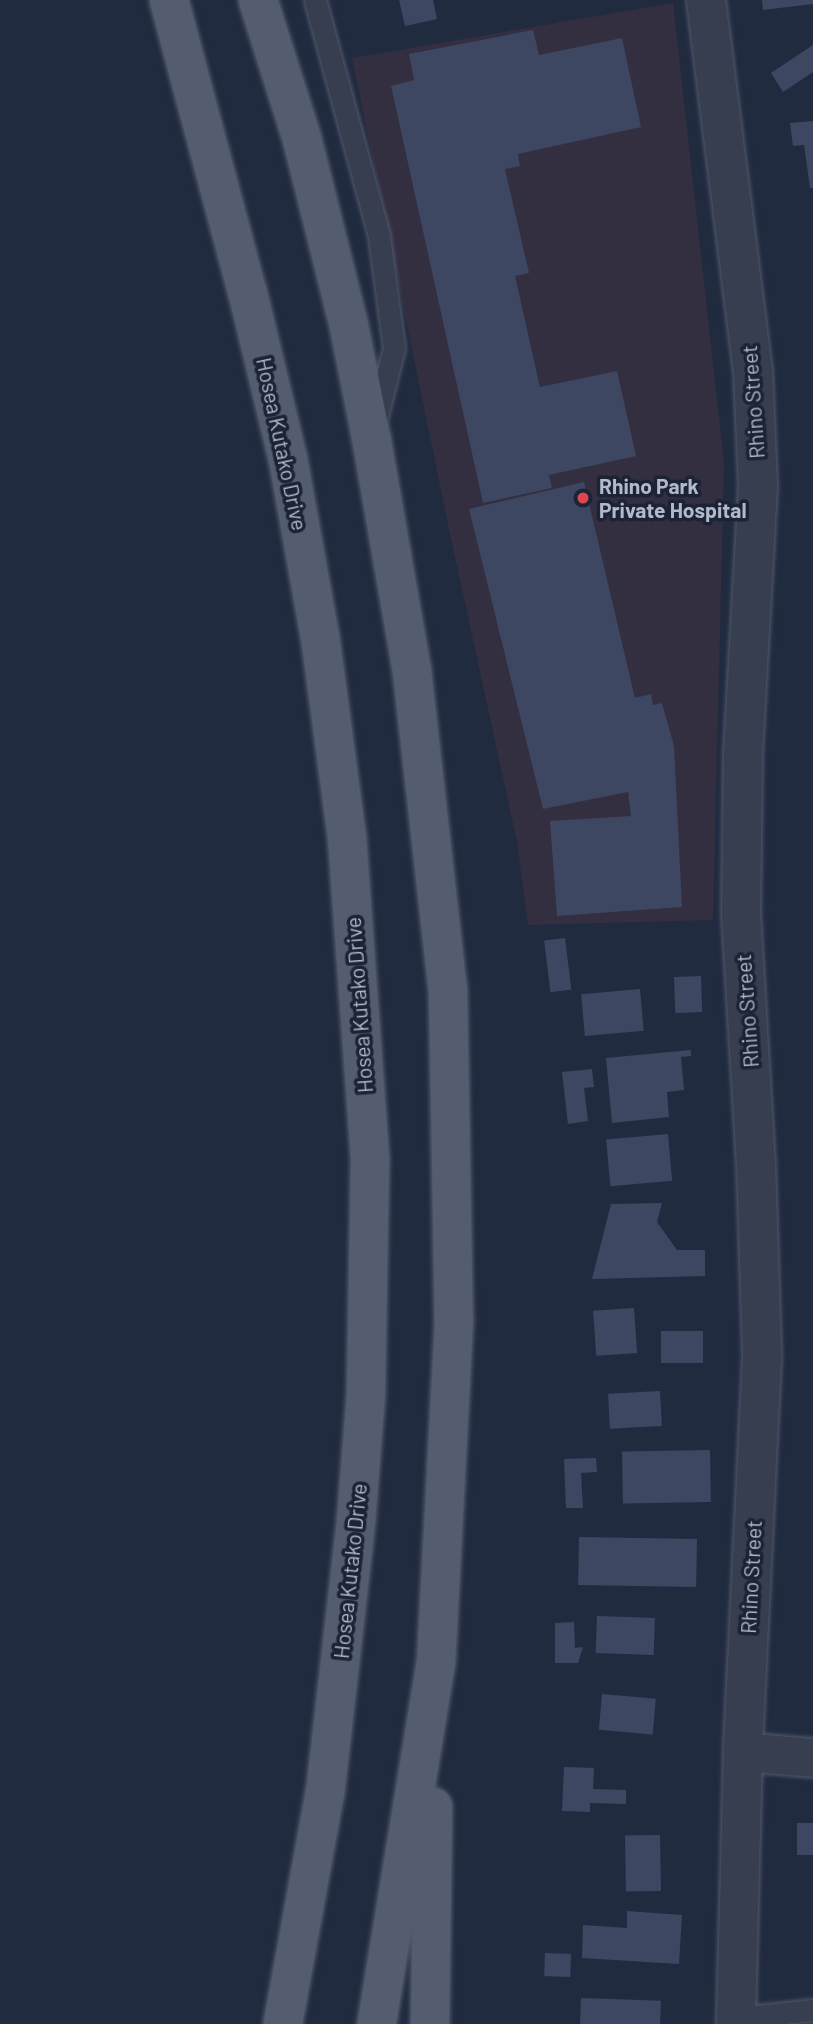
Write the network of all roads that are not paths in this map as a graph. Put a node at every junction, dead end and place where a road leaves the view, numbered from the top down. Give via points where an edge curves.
1 (169, 0) edge
2 (258, 0) edge
3 (315, 0) edge
4 (331, 0) edge
5 (706, 0) edge
6 (323, 29) junction
7 (371, 440) junction
8 (436, 1662) junction
9 (743, 1752) junction
10 (813, 1758) edge
11 (813, 2010) edge
12 (736, 2021) edge
13 (283, 2024) edge
14 (377, 2024) edge
15 (430, 2024) edge

1 - 13 main road, Hosea Kutako Drive via 285,446 321,643 347,837 370,1161 366,1394 356,1522 326,1792
2 - 7 main road via 305,152 349,326
3 - 6 lane
4 - 6 lane
5 - 9 street, Rhino Street via 753,372 758,486 743,754 741,913 762,1358
6 - 7 lane via 379,236 394,348
7 - 8 main road via 412,671 448,990 454,1321
8 - 14 main road
8 - 15 main road
9 - 10 street
9 - 12 street, Rhino Street
11 - 12 lane

